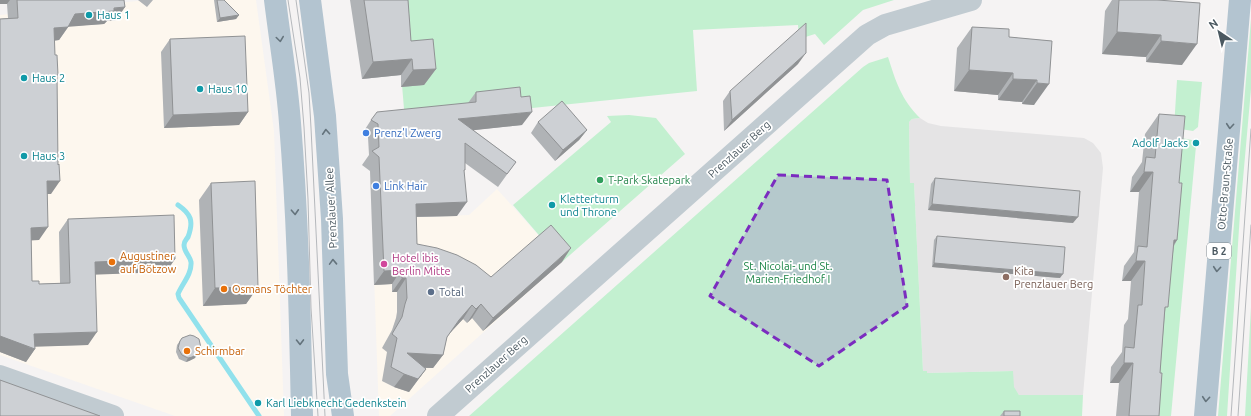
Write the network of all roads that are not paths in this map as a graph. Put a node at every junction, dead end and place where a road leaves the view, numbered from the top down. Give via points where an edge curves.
1 (275, 0) edge
2 (310, 0) edge
3 (971, 0) edge
4 (1240, 0) edge
5 (0, 376) edge
6 (113, 416) edge
7 (302, 416) edge
8 (343, 416) edge
9 (438, 416) edge
10 (1204, 416) edge

1 -> 7 main road via 290,123 299,270
8 -> 2 main road, Prenzlauer Allee via 337,374 332,219 325,116
3 - 9 street, Prenzlauer Berg via 885,25 867,35
4 -> 10 main road, Otto-Braun-Straße / B 2
5 - 6 street

